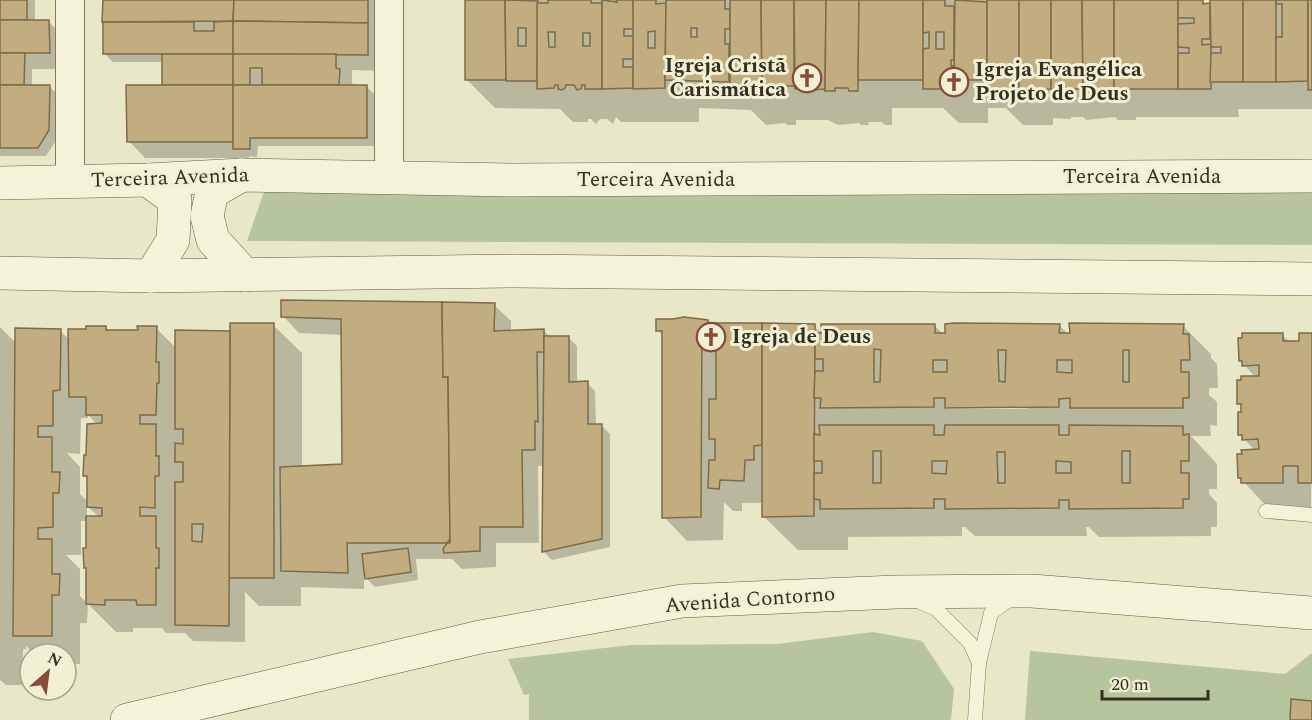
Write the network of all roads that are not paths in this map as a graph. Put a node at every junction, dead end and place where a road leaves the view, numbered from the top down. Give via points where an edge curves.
1 (70, 0) edge
2 (389, 0) edge
3 (242, 175) junction
4 (1312, 176) edge
5 (389, 177) junction
6 (148, 180) junction
7 (70, 181) junction
8 (0, 183) edge
9 (0, 273) edge
10 (245, 275) junction
11 (151, 276) junction
12 (1312, 279) edge
13 (1266, 511) dead end
14 (1312, 515) edge
15 (1032, 591) junction
16 (896, 592) junction
17 (1312, 613) edge
18 (979, 663) junction
19 (128, 720) edge
20 (975, 720) edge

1 - 7 street
2 - 5 street
3 - 5 street, Terceira Avenida
3 - 6 street, Terceira Avenida
3 - 10 street via 212,192 207,216 213,240
4 - 5 street, Terceira Avenida via 511,180
6 - 7 street, Terceira Avenida
6 - 11 street via 175,200 173,240
7 - 8 street, Terceira Avenida
9 - 11 street
10 - 11 street
10 - 12 street via 516,271
13 - 14 lane
15 - 16 street, Avenida Contorno
15 - 17 street, Avenida Contorno
15 - 18 lane via 1006,600 991,613
16 - 18 lane via 936,609 970,643
16 - 19 street, Avenida Contorno via 682,601 480,637
18 - 20 lane

